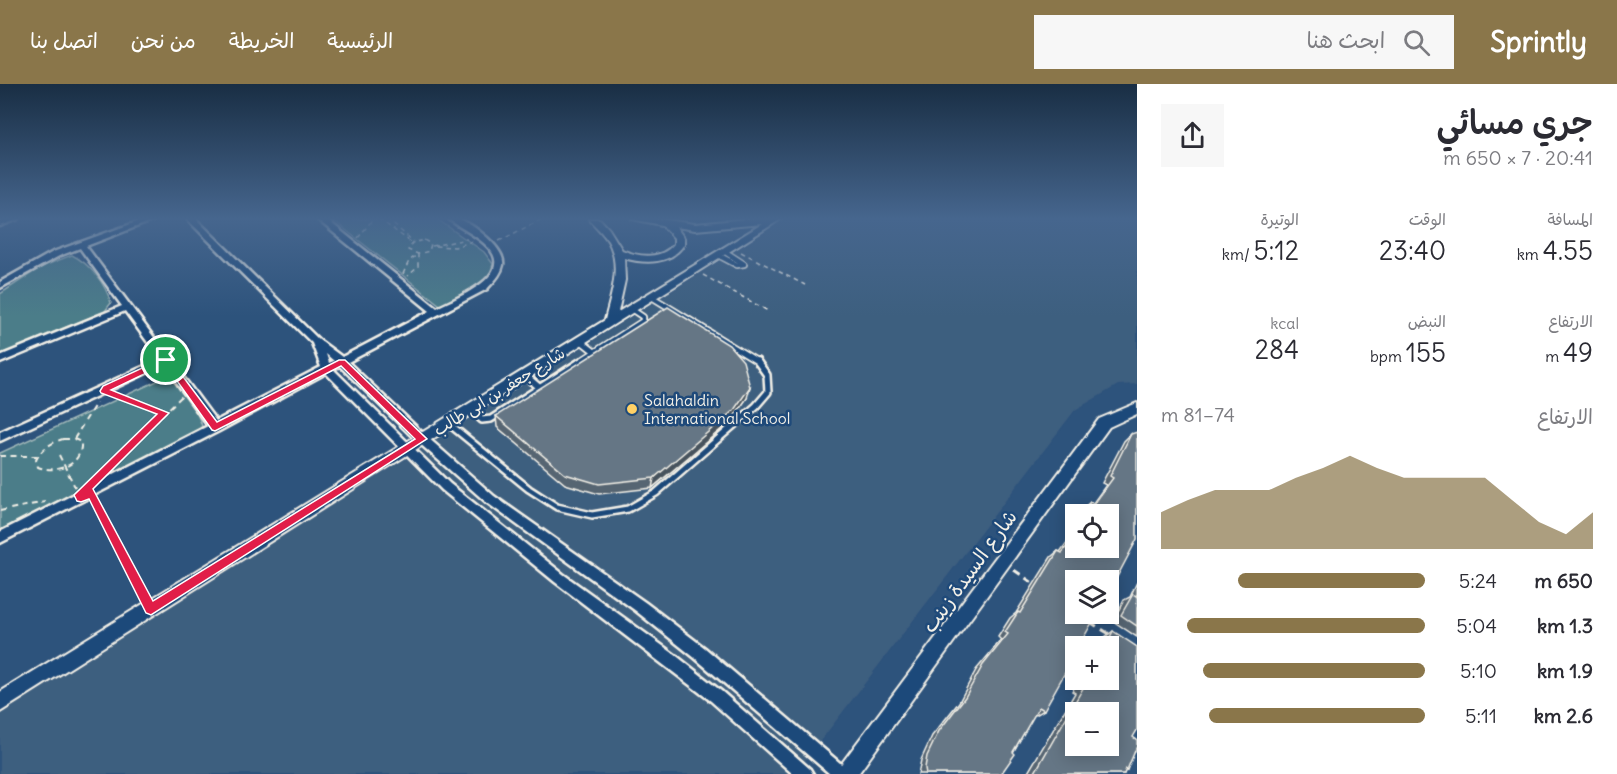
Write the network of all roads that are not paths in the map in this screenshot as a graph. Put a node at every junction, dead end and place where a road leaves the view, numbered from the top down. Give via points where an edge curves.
1 (66, 251) edge
2 (87, 251) edge
3 (224, 251) edge
4 (360, 251) edge
5 (496, 251) edge
6 (674, 251) edge
7 (725, 251) junction
8 (618, 252) joint
9 (0, 285) edge
10 (652, 297) junction
11 (128, 307) junction
12 (631, 309) junction
13 (436, 312) junction
14 (610, 322) junction
15 (581, 341) junction
16 (316, 342) junction
17 (595, 352) junction
18 (0, 360) edge
19 (166, 360) junction
20 (342, 362) junction
21 (327, 369) junction
22 (525, 375) junction
23 (540, 388) junction
24 (1137, 408) edge
25 (470, 409) junction
26 (448, 423) junction
27 (215, 428) junction
28 (0, 437) edge
29 (422, 439) junction
30 (406, 449) junction
31 (0, 538) edge
32 (3, 700) edge
33 (805, 774) edge
34 (844, 774) edge

1 - 9 street
2 - 11 street
3 - 16 street
4 - 13 street
5 - 13 street via 500,261 493,279
6 - 8 street via 645,259
7 - 7 lane via 737,265 744,264
7 - 10 street, شارع جعفر بن ابى طالب
8 - 14 street via 621,284
10 - 12 street, شارع جعفر بن ابى طالب
10 - 26 lane via 756,360 767,375 768,392 656,493 628,509 592,515 557,507
11 - 18 street
11 - 19 street
12 - 14 street, شارع جعفر بن ابى طالب
12 - 17 lane via 643,321
13 - 20 street
14 - 15 street, شارع جعفر بن ابى طالب
15 - 17 lane
15 - 22 street, شارع جعفر بن ابى طالب
16 - 20 street
16 - 21 street
17 - 23 lane
19 - 27 street
19 - 28 street
20 - 21 street
20 - 29 street
21 - 27 street
21 - 30 street
22 - 23 lane
22 - 25 street, شارع جعفر بن ابى طالب
23 - 25 lane via 486,421
24 - 34 street, شارع السيدة زينب via 1104,423
25 - 26 street, شارع جعفر بن ابى طالب
26 - 29 street, شارع جعفر بن ابى طالب
27 - 31 street
29 - 30 street, شارع جعفر بن ابى طالب
29 - 34 street via 490,500 641,607
30 - 32 street, شارع جعفر بن ابى طالب
30 - 33 street via 498,531 698,681

